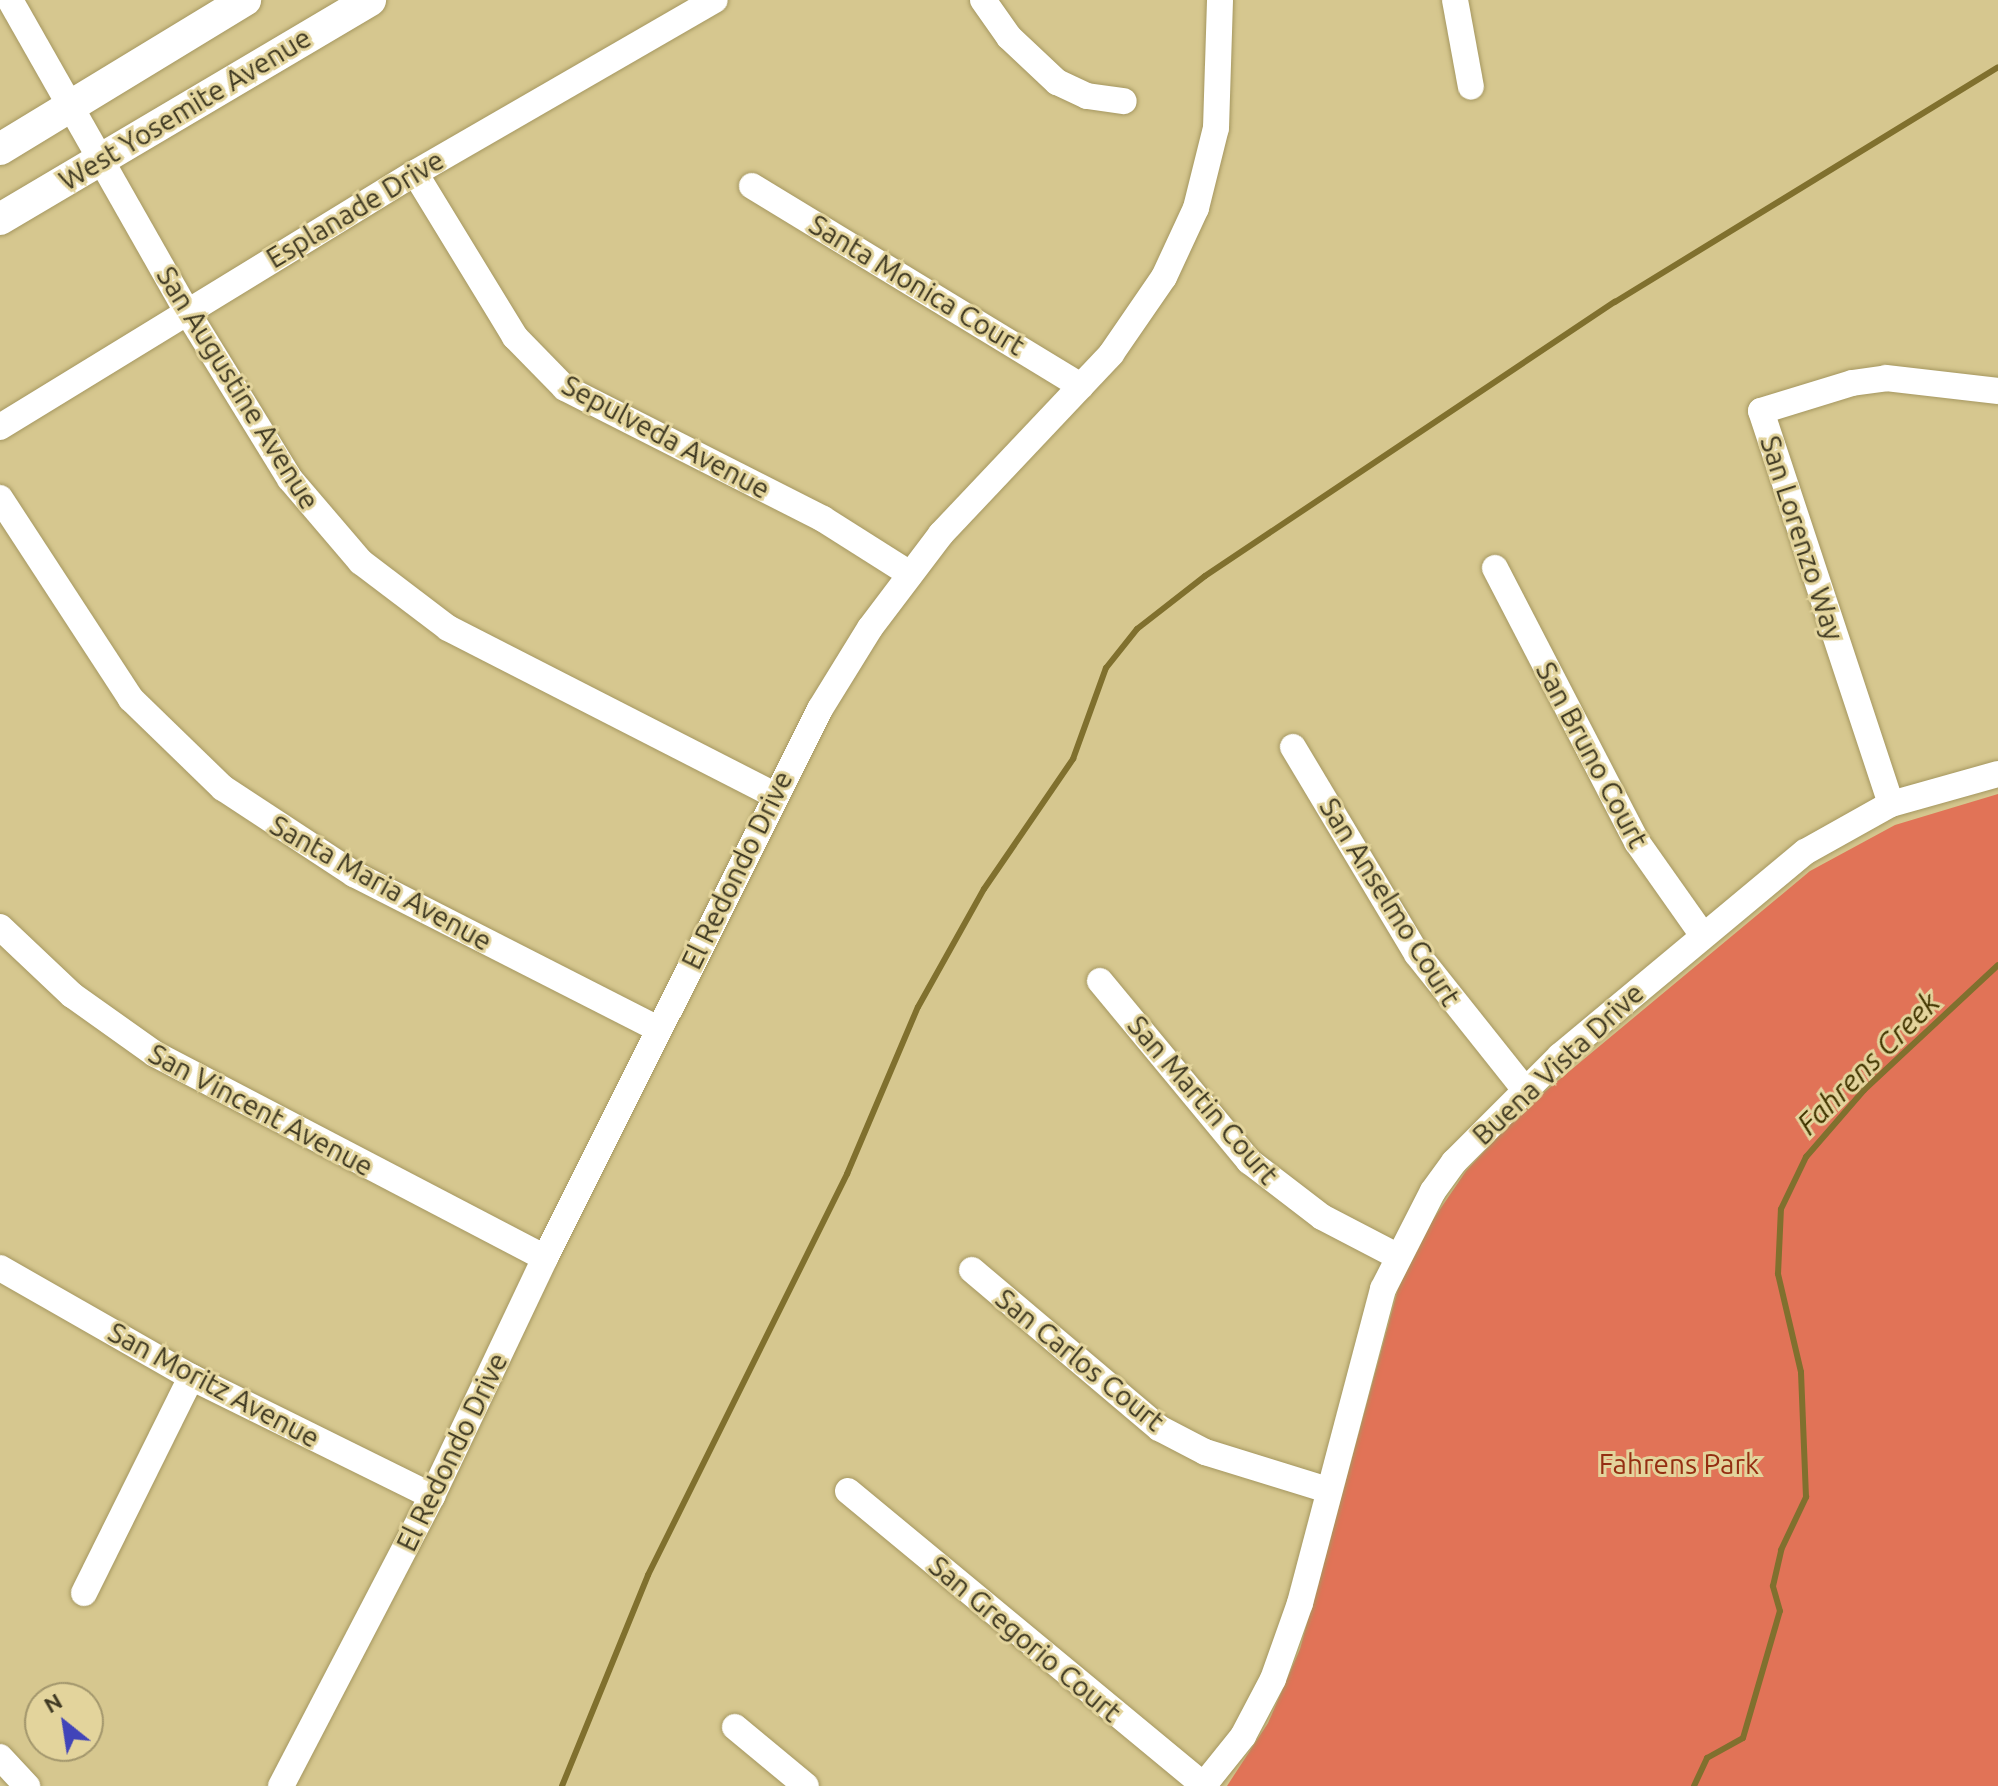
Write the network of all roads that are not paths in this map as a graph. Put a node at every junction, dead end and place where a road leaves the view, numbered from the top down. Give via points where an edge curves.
1 (10, 0) edge
2 (245, 0) edge
3 (370, 0) edge
4 (715, 0) edge
5 (983, 0) edge
6 (1220, 0) edge
7 (1455, 0) edge
8 (1471, 87) dead end
9 (1124, 101) dead end
10 (67, 106) junction
11 (0, 149) edge
12 (99, 160) junction
13 (415, 173) junction
14 (752, 186) dead end
15 (0, 219) edge
16 (186, 310) junction
17 (1081, 386) junction
18 (1998, 391) edge
19 (0, 427) edge
20 (0, 498) edge
21 (1495, 568) dead end
22 (910, 574) junction
23 (1293, 747) dead end
24 (1998, 774) edge
25 (774, 795) junction
26 (1891, 804) junction
27 (0, 927) edge
28 (1702, 934) junction
29 (1100, 981) dead end
30 (658, 1029) junction
31 (1525, 1090) junction
32 (1397, 1256) junction
33 (545, 1258) junction
34 (0, 1268) edge
35 (972, 1270) dead end
36 (191, 1377) junction
37 (1328, 1490) junction
38 (848, 1491) dead end
39 (432, 1496) junction
40 (84, 1593) dead end
41 (735, 1727) dead end
42 (0, 1757) edge
43 (27, 1786) edge
44 (281, 1786) edge
45 (806, 1786) edge
46 (1203, 1786) edge

1 - 10 street, San Augustine Avenue
2 - 10 main road
3 - 12 main road, West Yosemite Avenue
4 - 13 street, Esplanade Drive
5 - 9 street via 1009,37 1057,82 1087,96
6 - 17 street, El Redondo Drive via 1216,128 1196,208 1147,306
7 - 8 street
10 - 11 main road
10 - 12 street, San Augustine Avenue
12 - 15 main road, West Yosemite Avenue
12 - 16 street, San Augustine Avenue
13 - 16 street, Esplanade Drive
13 - 22 street, Sepulveda Avenue via 515,337 556,380 597,407 823,519
14 - 17 street, Santa Monica Court
16 - 19 street, Esplanade Drive
16 - 25 street, San Augustine Avenue via 315,512 402,598 448,628
17 - 22 street, El Redondo Drive via 1004,462
18 - 26 street, San Lorenzo Way via 1886,378 1761,411
20 - 30 street, Santa Maria Avenue via 131,699 223,788 354,874
21 - 28 street, San Bruno Court via 1637,842
22 - 25 street, El Redondo Drive via 820,709
23 - 31 street, San Anselmo Court via 1417,954
24 - 26 street, Buena Vista Drive
25 - 30 street, El Redondo Drive
26 - 28 street, Buena Vista Drive via 1805,852
27 - 33 street, San Vincent Avenue via 72,995 165,1061
28 - 31 street, Buena Vista Drive
29 - 32 street, San Martin Court via 1249,1161 1322,1217
30 - 33 street, El Redondo Drive
31 - 32 street, Buena Vista Drive via 1454,1162
32 - 37 street, Buena Vista Drive via 1368,1337
33 - 39 street, El Redondo Drive
34 - 36 street, San Moritz Avenue
35 - 37 street, San Carlos Court via 1159,1428 1205,1452
36 - 39 street, San Moritz Avenue
36 - 40 street
37 - 46 street, Buena Vista Drive via 1300,1603 1273,1679 1243,1736
38 - 46 street, San Gregorio Court
39 - 44 street, El Redondo Drive
41 - 45 street
42 - 43 street

